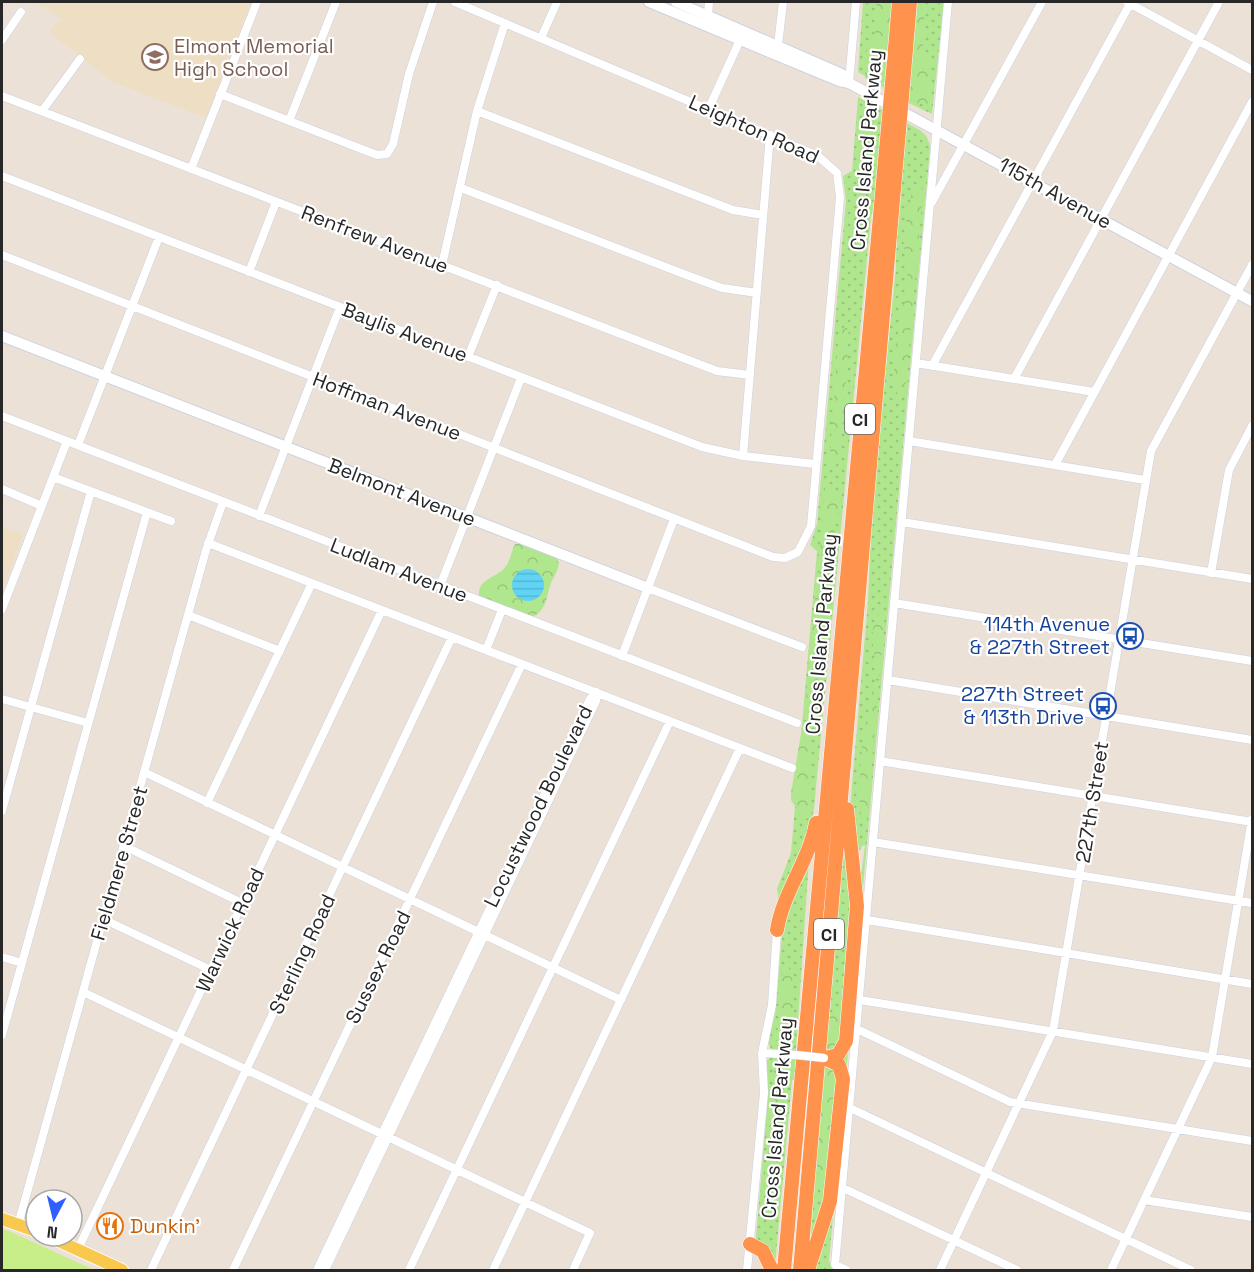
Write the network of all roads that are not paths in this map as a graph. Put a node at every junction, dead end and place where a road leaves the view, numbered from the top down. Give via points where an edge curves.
1 (256, 2) edge
2 (336, 2) edge
3 (433, 2) edge
4 (455, 2) edge
5 (557, 2) edge
6 (649, 2) edge
7 (676, 2) edge
8 (709, 2) edge
9 (783, 2) edge
10 (856, 2) edge
11 (899, 2) edge
12 (910, 2) edge
13 (950, 2) edge
14 (1042, 2) edge
15 (1129, 2) edge
16 (1219, 2) edge
17 (21, 12) dead end
18 (707, 20) junction
19 (505, 23) junction
20 (742, 35) junction
21 (542, 38) junction
22 (2, 40) edge
23 (1198, 40) junction
24 (777, 50) junction
25 (80, 59) dead end
26 (1252, 70) edge
27 (850, 83) junction
28 (897, 84) junction
29 (220, 94) junction
30 (3, 96) edge
31 (1252, 102) edge
32 (2, 107) edge
33 (709, 108) junction
34 (42, 111) junction
35 (477, 111) junction
36 (289, 121) junction
37 (936, 128) junction
38 (893, 130) junction
39 (770, 135) junction
40 (964, 143) junction
41 (191, 169) junction
42 (2, 176) edge
43 (1032, 181) junction
44 (461, 188) junction
45 (276, 202) junction
46 (930, 206) junction
47 (764, 215) junction
48 (1101, 218) junction
49 (159, 237) junction
50 (2, 255) edge
51 (1169, 256) junction
52 (442, 265) junction
53 (1252, 265) edge
54 (249, 272) junction
55 (497, 285) junction
56 (757, 293) junction
57 (1237, 293) junction
58 (1252, 301) edge
59 (132, 306) junction
60 (340, 307) junction
61 (2, 336) edge
62 (468, 357) junction
63 (916, 363) junction
64 (933, 366) junction
65 (750, 375) junction
66 (105, 376) junction
67 (313, 377) junction
68 (521, 378) junction
69 (1014, 379) junction
70 (1094, 392) junction
71 (2, 416) edge
72 (1252, 426) edge
73 (67, 441) junction
74 (909, 441) junction
75 (78, 445) junction
76 (286, 447) junction
77 (494, 448) junction
78 (743, 456) junction
79 (815, 464) junction
80 (1055, 465) junction
81 (53, 477) junction
82 (1145, 480) junction
83 (2, 489) edge
84 (91, 491) junction
85 (223, 502) junction
86 (42, 506) junction
87 (147, 512) junction
88 (260, 516) junction
89 (467, 517) junction
90 (674, 519) junction
91 (171, 521) dead end
92 (902, 522) junction
93 (208, 543) junction
94 (773, 557) joint
95 (1132, 559) junction
96 (1211, 573) junction
97 (1252, 579) edge
98 (312, 583) junction
99 (440, 586) junction
100 (648, 588) junction
101 (894, 603) junction
102 (2, 609) edge
103 (382, 610) junction
104 (502, 610) junction
105 (188, 615) junction
106 (452, 637) junction
107 (1119, 639) junction
108 (802, 647) dead end
109 (486, 650) junction
110 (280, 651) junction
111 (622, 656) junction
112 (1252, 661) edge
113 (522, 664) junction
114 (888, 680) junction
115 (596, 692) junction
116 (2, 699) edge
117 (30, 707) junction
118 (1106, 716) junction
119 (670, 721) junction
120 (88, 723) junction
121 (797, 723) dead end
122 (1252, 740) edge
123 (740, 748) junction
124 (829, 759) junction
125 (880, 761) junction
126 (844, 765) junction
127 (792, 768) dead end
128 (144, 772) junction
129 (1093, 795) junction
130 (207, 803) junction
131 (2, 811) edge
132 (1252, 822) edge
133 (275, 835) junction
134 (873, 842) junction
135 (124, 846) junction
136 (342, 868) junction
137 (1080, 875) junction
138 (410, 900) junction
139 (1239, 901) junction
140 (242, 903) junction
141 (1252, 903) edge
142 (103, 919) junction
143 (867, 920) junction
144 (777, 930) joint
145 (482, 933) junction
146 (1067, 953) junction
147 (2, 957) edge
148 (22, 963) junction
149 (553, 968) junction
150 (211, 970) junction
151 (1226, 979) junction
152 (1252, 984) edge
153 (83, 992) junction
154 (621, 1000) junction
155 (860, 1000) junction
156 (857, 1029) junction
157 (1053, 1031) junction
158 (2, 1035) edge
159 (178, 1038) junction
160 (762, 1053) junction
161 (1212, 1057) junction
162 (824, 1058) junction
163 (1252, 1064) edge
164 (246, 1070) junction
165 (314, 1101) junction
166 (1019, 1104) junction
167 (850, 1108) junction
168 (1178, 1129) junction
169 (385, 1136) junction
170 (1252, 1141) edge
171 (456, 1169) junction
172 (986, 1173) junction
173 (843, 1188) junction
174 (1144, 1200) junction
175 (525, 1202) junction
176 (1252, 1217) edge
177 (2, 1219) edge
178 (18, 1225) junction
179 (24, 1227) edge
180 (1125, 1239) junction
181 (954, 1241) junction
182 (334, 1244) junction
183 (750, 1244) junction
184 (78, 1249) joint
185 (122, 1270) edge
186 (151, 1270) edge
187 (233, 1270) edge
188 (317, 1270) edge
189 (325, 1270) edge
190 (409, 1270) edge
191 (492, 1270) edge
192 (573, 1270) edge
193 (747, 1270) edge
194 (772, 1270) edge
195 (784, 1270) edge
196 (800, 1270) edge
197 (808, 1270) edge
198 (846, 1270) edge
199 (940, 1270) edge
200 (1017, 1270) edge
201 (1111, 1270) edge
202 (1191, 1270) edge

1 - 29 street
2 - 36 street
3 - 36 street via 409,74 393,144 387,153 377,155
4 - 19 street, Leighton Road
5 - 21 street
6 - 18 main road
7 - 18 main road
8 - 18 street
9 - 24 street
10 - 27 street
11 - 28 highway, Cross Island Parkway / CI
12 - 28 highway, Cross Island Parkway / CI
13 - 37 street
14 - 40 street
15 - 23 street
15 - 43 street
16 - 23 street
17 - 22 street
18 - 20 main road, 115th Avenue
19 - 21 street, Leighton Road
19 - 35 street
20 - 24 main road, 115th Avenue
20 - 33 street
21 - 33 street, Leighton Road
23 - 26 street
23 - 48 street
24 - 27 main road, 115th Avenue via 842,74
25 - 34 street
27 - 37 main road, 115th Avenue
28 - 38 highway, Cross Island Parkway / CI, bridge
29 - 36 street
29 - 41 street
30 - 32 street
30 - 34 street, Renfrew Avenue
31 - 51 street
33 - 39 street, Leighton Road
34 - 41 street, Renfrew Avenue
35 - 44 street
35 - 47 street via 734,210
37 - 40 main road, 115th Avenue
37 - 46 street
38 - 124 highway, Cross Island Parkway / CI
38 - 126 highway, Cross Island Parkway / CI
39 - 47 street
39 - 79 street, Leighton Road via 826,160 839,179
40 - 43 main road, 115th Avenue
40 - 46 street
41 - 45 street, Renfrew Avenue
42 - 49 street, Baylis Avenue
43 - 48 main road, 115th Avenue
43 - 64 street
44 - 52 street
44 - 56 street via 722,288
45 - 52 street, Renfrew Avenue
45 - 54 street
46 - 63 street
47 - 56 street
48 - 51 main road, 115th Avenue
48 - 69 street
49 - 54 street, Baylis Avenue
49 - 59 street
50 - 59 street, Hoffman Avenue
51 - 57 main road, 115th Avenue
51 - 70 street
52 - 55 street, Renfrew Avenue
53 - 57 street, 227th Street
54 - 60 street, Baylis Avenue
55 - 62 street
55 - 65 street, Renfrew Avenue via 717,371
56 - 65 street
57 - 58 main road, 115th Avenue
57 - 82 street, 227th Street via 1151,451
59 - 66 street
59 - 67 street, Hoffman Avenue
60 - 62 street, Baylis Avenue
60 - 67 street
61 - 66 main road, Belmont Avenue
62 - 68 street, Baylis Avenue
63 - 64 street
63 - 74 street
64 - 69 street
65 - 78 street
66 - 75 street
66 - 76 main road, Belmont Avenue
67 - 76 street
67 - 77 street, Hoffman Avenue
68 - 77 street
68 - 78 street, Baylis Avenue via 702,447
69 - 70 street
70 - 80 street
71 - 73 street, Ludlam Avenue
72 - 96 street via 1229,470
73 - 75 street, Ludlam Avenue
73 - 81 street
74 - 80 street
74 - 92 street
75 - 85 street, Ludlam Avenue
76 - 88 street
76 - 89 main road, Belmont Avenue
77 - 89 street
77 - 90 street, Hoffman Avenue
78 - 79 street, Baylis Avenue
79 - 94 street, Leighton Road via 811,526 805,542 798,552 785,558
80 - 82 street
81 - 84 street
81 - 86 street
82 - 95 street, 227th Street
83 - 86 street
84 - 87 street
84 - 117 street
85 - 88 street, Ludlam Avenue
85 - 93 street, Fieldmere Street
86 - 102 street
87 - 91 street
87 - 120 street
88 - 99 street, Ludlam Avenue
89 - 99 street
89 - 100 main road, Belmont Avenue
90 - 94 street, Hoffman Avenue
90 - 100 street
92 - 95 street
92 - 101 street
93 - 98 street
93 - 105 street, Fieldmere Street
95 - 96 street
95 - 107 street, 227th Street
96 - 97 street
98 - 103 street
98 - 110 street
99 - 104 street, Ludlam Avenue
100 - 108 street, Belmont Avenue
100 - 111 street
101 - 107 street
101 - 114 street
103 - 106 street
103 - 133 street, Warwick Road
104 - 109 street
104 - 111 street, Ludlam Avenue
105 - 110 street
105 - 128 street, Fieldmere Street
106 - 109 street
106 - 136 street, Sterling Road
107 - 112 street
107 - 118 street, 227th Street
109 - 113 street
110 - 130 street
111 - 121 street, Ludlam Avenue
113 - 115 street
113 - 138 street, Sussex Road
114 - 118 street
114 - 125 street
115 - 119 street
115 - 145 street, Locustwood Boulevard via 596,701 538,812
116 - 117 street
117 - 120 street
117 - 131 street
118 - 122 street
118 - 129 street, 227th Street
119 - 123 street
119 - 149 street
120 - 148 street
123 - 127 street
123 - 154 street
124 - 144 highway via 811,846 783,904
124 - 195 highway, Cross Island Parkway / CI
125 - 129 street
125 - 134 street
126 - 162 highway via 856,915 845,1044 838,1055
126 - 196 highway, Cross Island Parkway / CI
128 - 130 street
128 - 135 street, Fieldmere Street
129 - 132 street
129 - 137 street, 227th Street
130 - 133 street
132 - 139 street
133 - 136 street
133 - 140 street, Warwick Road
134 - 137 street
134 - 143 street
135 - 140 street
135 - 142 street, Fieldmere Street
136 - 138 street
136 - 164 street, Sterling Road
137 - 139 street
137 - 146 street, 227th Street
138 - 145 street
138 - 165 street, Sussex Road
139 - 141 street
139 - 151 street
140 - 150 street, Warwick Road
142 - 150 street
142 - 153 street, Fieldmere Street
143 - 146 street
143 - 155 street
144 - 160 street via 772,1005
145 - 149 street
145 - 169 street, Locustwood Boulevard
146 - 151 street
146 - 157 street, 227th Street
147 - 148 street
148 - 158 street
149 - 154 street
149 - 171 street
150 - 159 street, Warwick Road
151 - 152 street
151 - 161 street
153 - 159 street
153 - 178 street, Fieldmere Street
154 - 175 street
155 - 156 street
155 - 157 street
156 - 166 street
156 - 167 street
157 - 161 street
157 - 166 street, 227th Street
159 - 164 street
159 - 184 street, Warwick Road
160 - 162 street, bridge
160 - 183 street via 764,1093
161 - 163 street
161 - 168 street
162 - 197 highway via 839,1065 843,1079 830,1201
164 - 165 street
164 - 186 street, Sterling Road
165 - 169 street
165 - 187 street, Sussex Road
166 - 168 street
166 - 172 street, 227th Street
167 - 172 street
167 - 173 street
168 - 170 street
168 - 174 street
169 - 171 street
169 - 182 street, Locustwood Boulevard
171 - 175 street
171 - 190 street
172 - 180 street
172 - 181 street, 227th Street
173 - 181 street
173 - 198 street via 835,1265
174 - 176 street
174 - 180 street
175 - 191 street
175 - 192 street via 590,1233
177 - 178 main road
178 - 179 main road
180 - 201 street
180 - 202 street
181 - 199 street, 227th Street
181 - 200 street
182 - 188 street, Locustwood Boulevard
182 - 189 street, Locustwood Boulevard
183 - 193 street
183 - 194 highway via 763,1251
184 - 185 main road

